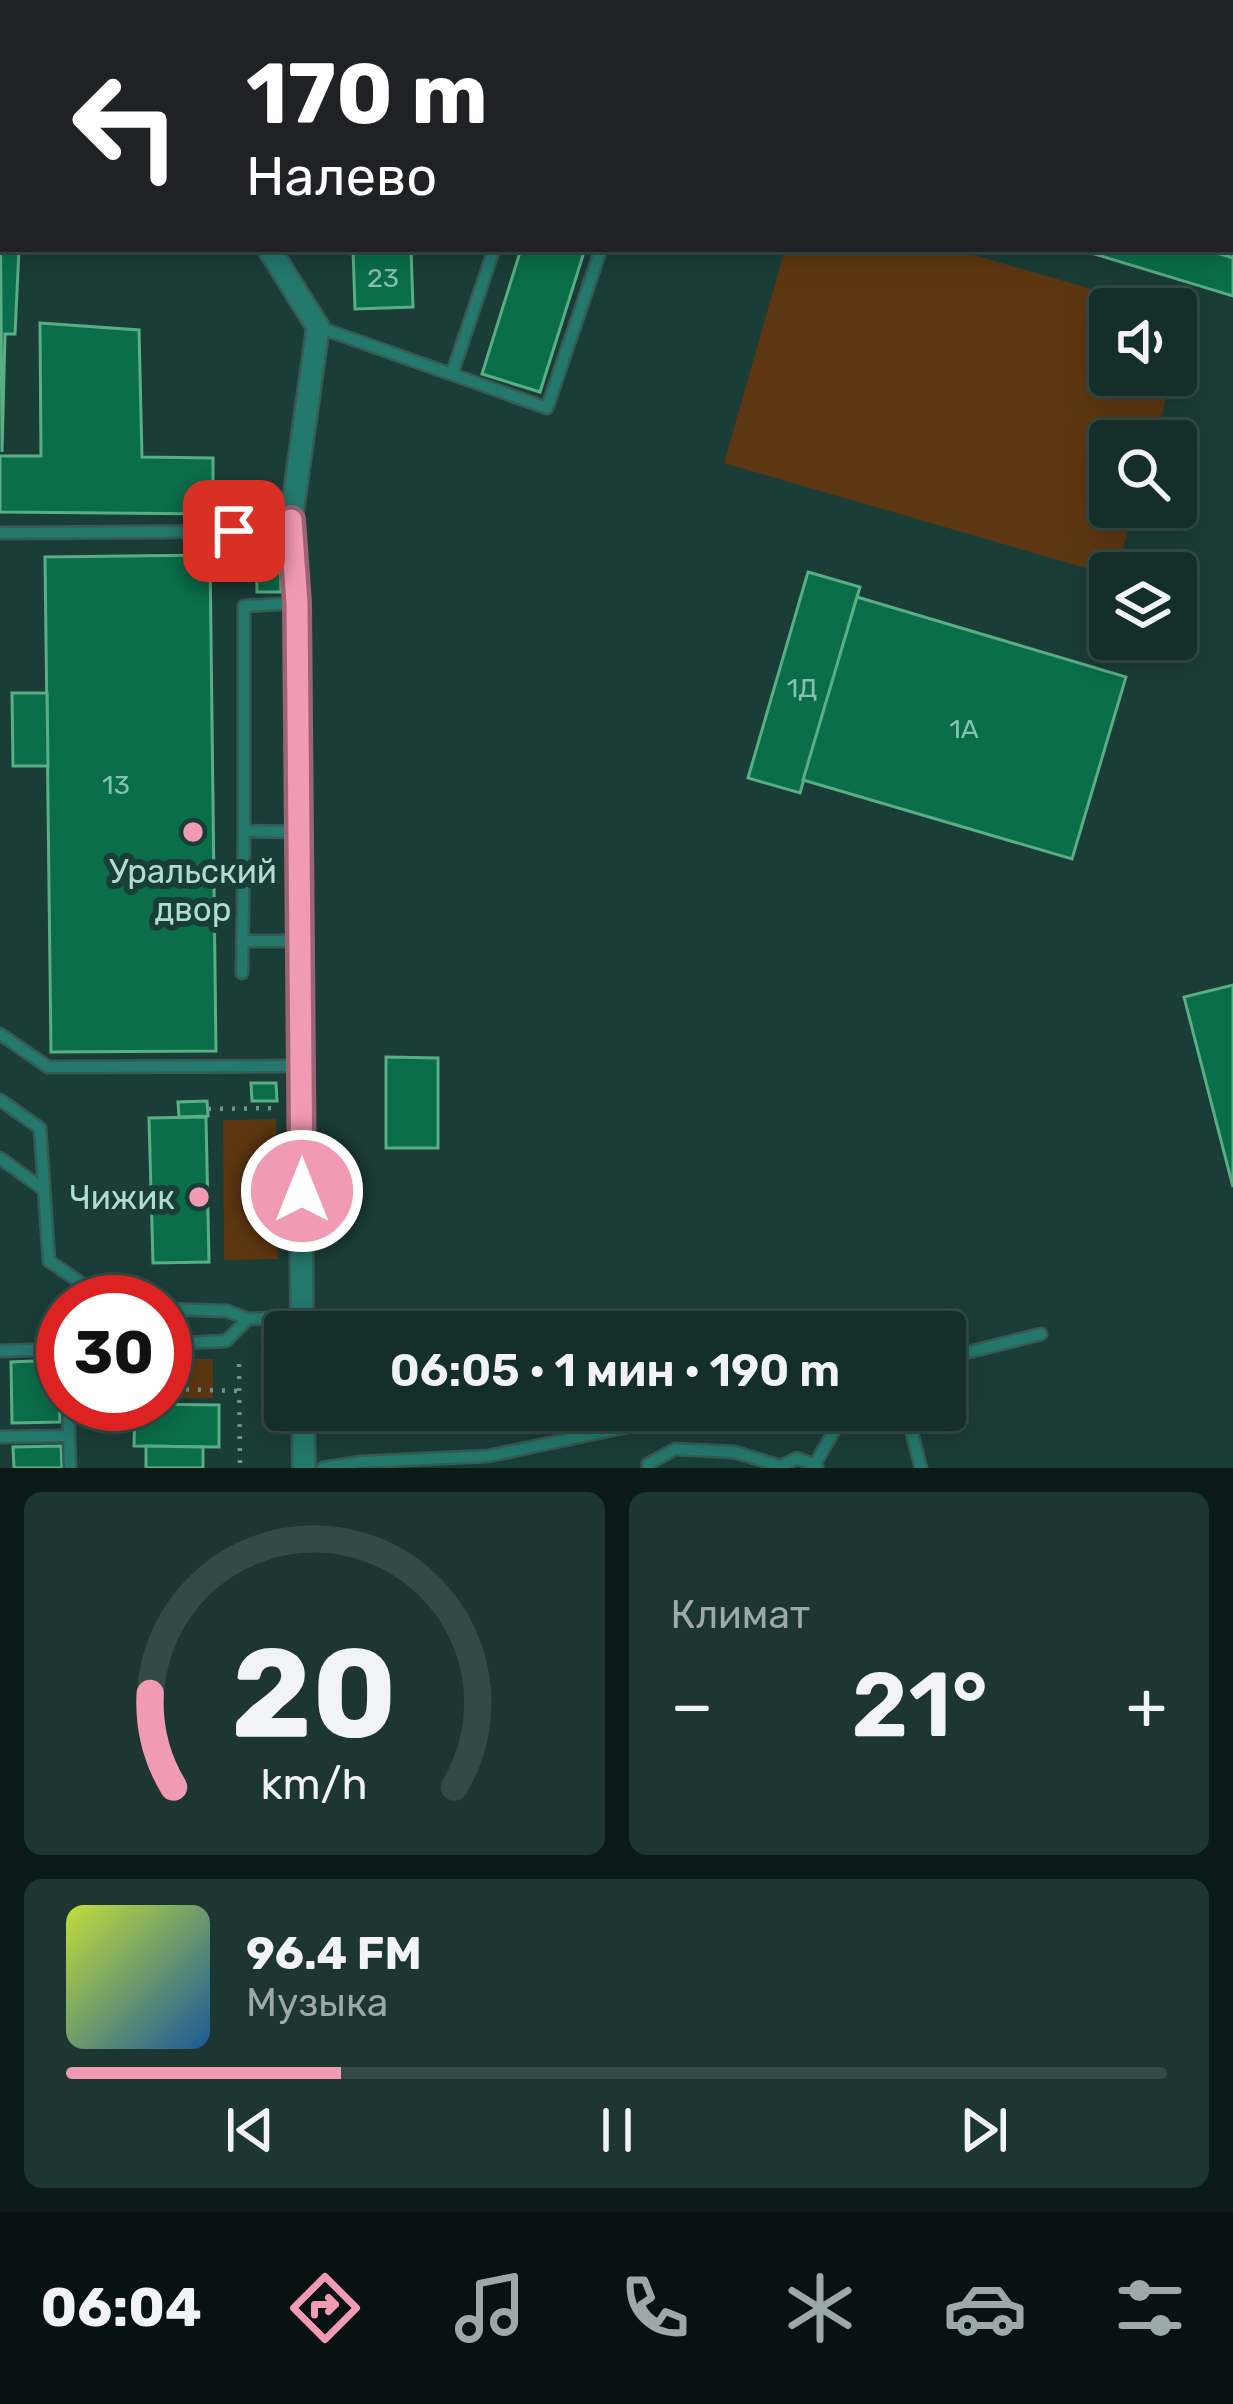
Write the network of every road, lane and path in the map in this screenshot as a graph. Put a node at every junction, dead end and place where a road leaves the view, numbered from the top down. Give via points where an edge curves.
1 (271, 252) edge
2 (493, 252) edge
3 (601, 252) edge
4 (318, 327) junction
5 (452, 374) junction
6 (291, 520) junction
7 (0, 533) edge
8 (297, 603) junction
9 (244, 831) junction
10 (299, 832) junction
11 (299, 940) junction
12 (242, 941) junction
13 (242, 973) dead end
14 (0, 1034) edge
15 (302, 1066) junction
16 (0, 1100) edge
17 (286, 1108) dead end
18 (208, 1109) dead end
19 (0, 1158) edge
20 (43, 1189) junction
21 (69, 1275) edge
22 (192, 1310) edge
23 (302, 1311) edge
24 (248, 1319) junction
25 (264, 1320) edge
26 (1041, 1334) dead end
27 (192, 1343) edge
28 (36, 1350) edge
29 (0, 1351) edge
30 (966, 1353) edge
31 (239, 1364) dead end
32 (192, 1389) edge
33 (239, 1390) junction
34 (69, 1431) edge
35 (303, 1431) edge
36 (608, 1431) edge
37 (834, 1431) edge
38 (912, 1431) edge
39 (69, 1436) junction
40 (0, 1437) edge
41 (817, 1466) edge
42 (779, 1467) edge
43 (70, 1468) edge
44 (240, 1468) edge
45 (304, 1468) edge
46 (323, 1468) edge
47 (648, 1468) edge
48 (921, 1468) edge

1 - 4 street
2 - 5 lane
3 - 5 lane via 547,407
4 - 5 lane
4 - 6 street
6 - 7 lane via 280,531
6 - 8 street
8 - 9 lane via 244,606
8 - 10 street
9 - 10 lane
9 - 12 lane
10 - 11 street
11 - 12 lane
11 - 15 street
12 - 13 lane
14 - 15 lane via 48,1067
15 - 23 street
16 - 20 lane via 40,1128
17 - 18 path
19 - 20 lane
20 - 21 lane via 49,1262
22 - 24 lane
24 - 25 lane
24 - 27 lane via 226,1341
26 - 30 lane
28 - 29 lane
31 - 33 path
32 - 33 path
33 - 44 path
34 - 39 lane
35 - 45 street
36 - 46 lane via 488,1456
37 - 41 lane
38 - 48 lane
39 - 40 lane
39 - 43 lane
41 - 42 lane via 797,1458
42 - 47 lane via 735,1452 675,1448

